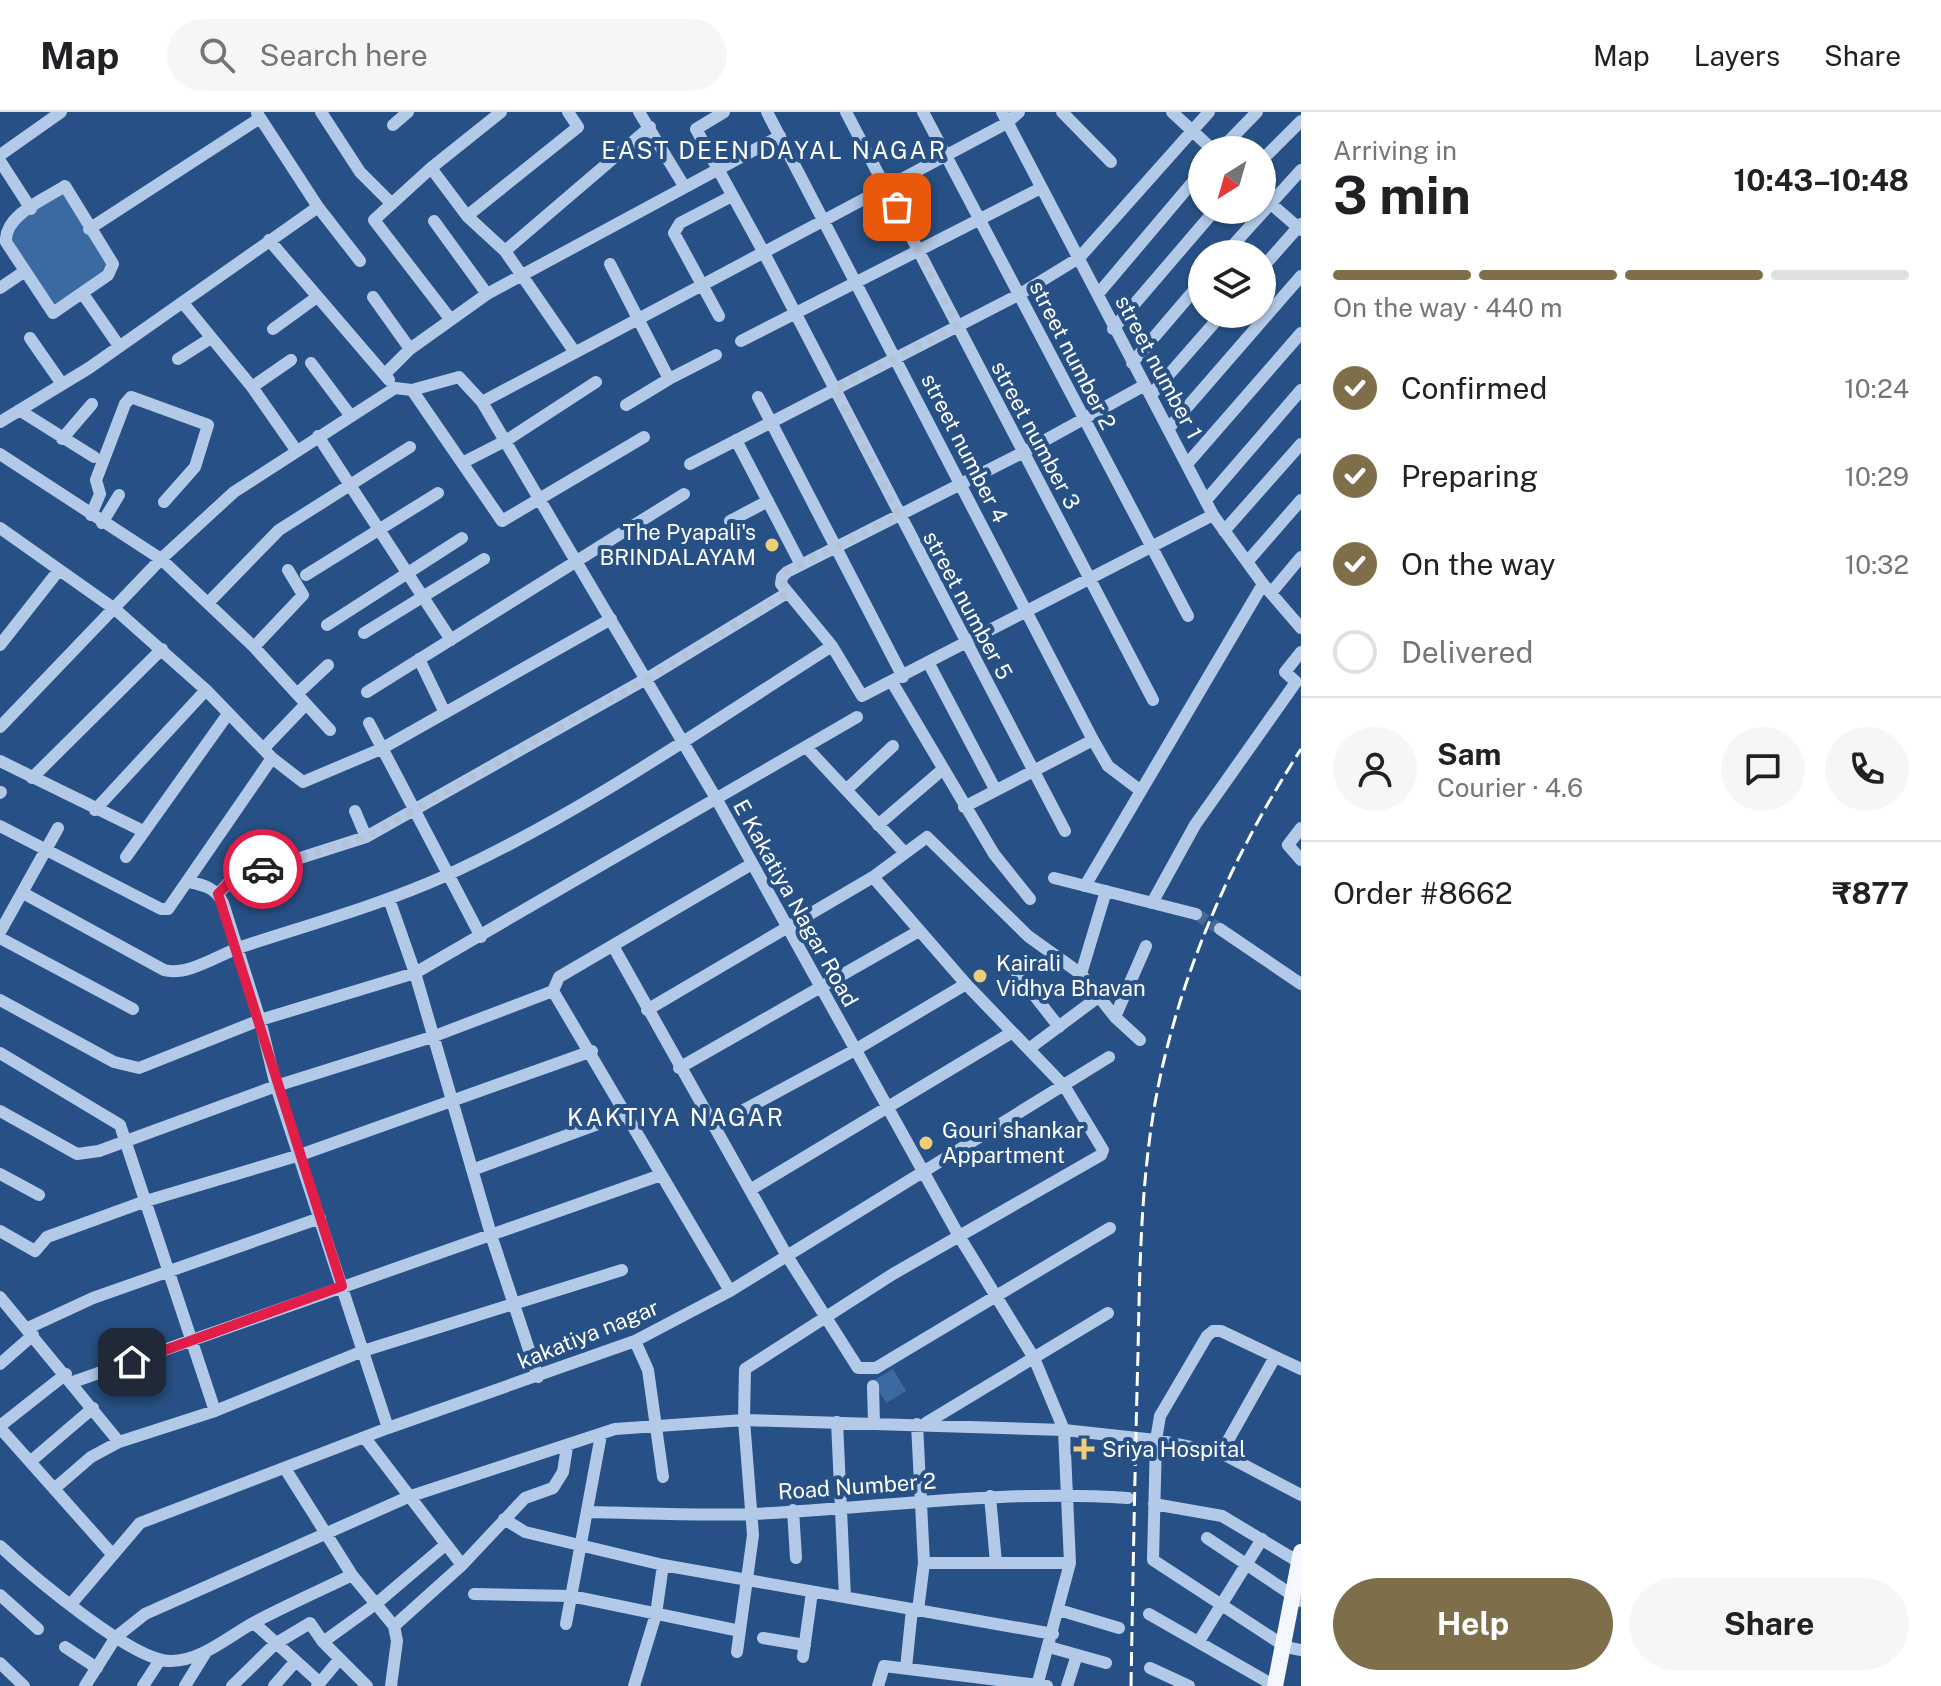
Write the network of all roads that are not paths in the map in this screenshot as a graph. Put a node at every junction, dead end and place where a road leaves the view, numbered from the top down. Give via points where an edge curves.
1 (61, 112) edge
2 (321, 112) edge
3 (408, 112) edge
4 (501, 112) edge
5 (568, 112) edge
6 (639, 112) edge
7 (724, 112) edge
8 (767, 112) edge
9 (846, 112) edge
10 (923, 112) edge
11 (1019, 112) edge
12 (1062, 112) edge
13 (1172, 112) edge
14 (1209, 112) edge
15 (1257, 112) edge
16 (258, 115) edge
17 (1004, 117) edge
18 (1301, 121) edge
19 (393, 125) dead end
20 (650, 127) junction
21 (1191, 128) junction
22 (780, 136) junction
23 (1199, 136) edge
24 (1234, 136) edge
25 (1276, 146) edge
26 (945, 154) junction
27 (0, 158) edge
28 (1111, 162) dead end
29 (431, 168) junction
30 (718, 170) junction
31 (1301, 170) edge
32 (684, 186) junction
33 (886, 186) junction
34 (1041, 188) junction
35 (1188, 188) edge
36 (1276, 191) edge
37 (732, 196) junction
38 (392, 204) junction
39 (318, 207) junction
40 (1276, 207) edge
41 (31, 209) junction
42 (467, 216) junction
43 (824, 219) junction
44 (980, 219) junction
45 (434, 221) dead end
46 (1203, 224) edge
47 (1300, 227) edge
48 (89, 229) junction
49 (269, 240) junction
50 (919, 249) junction
51 (505, 251) junction
52 (763, 251) junction
53 (1276, 253) edge
54 (1079, 258) junction
55 (360, 261) dead end
56 (610, 264) dead end
57 (25, 271) junction
58 (521, 275) junction
59 (1301, 276) edge
60 (856, 282) junction
61 (701, 284) junction
62 (0, 288) edge
63 (83, 294) junction
64 (487, 294) junction
65 (1020, 294) junction
66 (1098, 294) junction
67 (317, 297) junction
68 (373, 297) dead end
69 (1188, 297) edge
70 (183, 303) junction
71 (796, 314) junction
72 (719, 316) dead end
73 (639, 318) junction
74 (451, 320) junction
75 (957, 326) junction
76 (1208, 328) edge
77 (273, 329) dead end
78 (1113, 329) junction
79 (1301, 333) edge
80 (30, 338) dead end
81 (211, 338) junction
82 (741, 341) dead end
83 (119, 346) junction
84 (410, 349) junction
85 (574, 351) junction
86 (716, 355) dead end
87 (895, 358) junction
88 (178, 359) dead end
89 (291, 360) dead end
90 (311, 363) dead end
91 (1132, 363) junction
92 (385, 374) junction
93 (669, 379) junction
94 (596, 382) dead end
95 (62, 384) junction
96 (252, 387) junction
97 (395, 388) junction
98 (835, 389) junction
99 (412, 390) junction
100 (1148, 390) junction
101 (1301, 390) edge
102 (758, 397) dead end
103 (482, 402) junction
104 (92, 404) dead end
105 (626, 405) dead end
106 (19, 410) junction
107 (350, 415) junction
108 (1083, 421) junction
109 (0, 422) edge
110 (771, 422) junction
111 (1169, 428) junction
112 (318, 436) junction
113 (644, 437) dead end
114 (62, 439) junction
115 (507, 440) junction
116 (736, 440) junction
117 (1301, 444) edge
118 (410, 447) dead end
119 (296, 450) junction
120 (1022, 453) junction
121 (0, 454) edge
122 (94, 457) dead end
123 (462, 463) junction
124 (690, 464) dead end
125 (1187, 464) junction
126 (348, 485) junction
127 (961, 485) junction
128 (438, 493) dead end
129 (684, 494) dead end
130 (119, 495) dead end
131 (1207, 499) junction
132 (541, 500) junction
133 (1301, 500) edge
134 (768, 501) junction
135 (164, 502) dead end
136 (91, 515) junction
137 (899, 515) junction
138 (1213, 515) junction
139 (730, 521) dead end
140 (102, 523) junction
141 (0, 528) edge
142 (378, 529) junction
143 (1224, 531) junction
144 (462, 538) dead end
145 (1150, 546) junction
146 (836, 548) junction
147 (1301, 557) edge
148 (161, 559) junction
149 (484, 559) dead end
150 (577, 559) junction
151 (1247, 562) junction
152 (801, 565) junction
153 (59, 570) junction
154 (288, 570) dead end
155 (406, 573) junction
156 (306, 575) dead end
157 (1089, 578) junction
158 (1267, 588) junction
159 (787, 593) junction
160 (422, 599) junction
161 (208, 603) junction
162 (116, 610) junction
163 (1026, 611) junction
164 (1188, 616) dead end
165 (1298, 618) edge
166 (611, 619) junction
167 (327, 625) dead end
168 (364, 633) dead end
169 (451, 640) junction
170 (965, 641) junction
171 (0, 645) edge
172 (832, 646) junction
173 (254, 647) junction
174 (162, 649) junction
175 (1301, 652) edge
176 (419, 659) junction
177 (928, 662) junction
178 (328, 665) dead end
179 (646, 679) junction
180 (898, 679) junction
181 (206, 690) junction
182 (367, 692) dead end
183 (297, 694) junction
184 (1153, 700) dead end
185 (306, 704) junction
186 (445, 713) junction
187 (228, 714) junction
188 (857, 717) dead end
189 (369, 723) dead end
190 (0, 727) edge
191 (330, 730) dead end
192 (1093, 740) junction
193 (682, 741) junction
194 (893, 746) dead end
195 (807, 748) junction
196 (381, 749) junction
197 (267, 753) junction
198 (0, 761) edge
199 (1031, 769) junction
200 (942, 770) junction
201 (32, 778) junction
202 (995, 789) junction
203 (846, 790) junction
204 (1141, 791) junction
205 (717, 800) junction
206 (964, 807) junction
207 (95, 810) junction
208 (414, 810) junction
209 (355, 811) dead end
210 (878, 825) junction
211 (0, 826) edge
212 (58, 828) dead end
213 (1301, 828) edge
214 (143, 831) junction
215 (1065, 831) dead end
216 (366, 837) junction
217 (46, 852) junction
218 (905, 853) junction
219 (126, 857) dead end
220 (1301, 860) edge
221 (750, 865) junction
222 (447, 875) junction
223 (873, 877) junction
224 (1054, 878) dead end
225 (189, 882) junction
226 (1085, 886) junction
227 (1106, 891) junction
228 (23, 893) junction
229 (218, 894) junction
230 (389, 899) junction
231 (1030, 899) dead end
232 (1152, 903) junction
233 (1196, 914) tunnel mouth
234 (787, 928) junction
235 (1220, 929) tunnel mouth
236 (919, 931) junction
237 (0, 932) edge
238 (481, 937) junction
239 (0, 938) edge
240 (613, 946) junction
241 (1146, 946) dead end
242 (237, 948) junction
243 (1016, 972) dead end
244 (415, 973) junction
245 (1081, 974) junction
246 (966, 984) junction
247 (1301, 984) edge
248 (819, 988) junction
249 (553, 991) junction
250 (1097, 998) junction
251 (0, 1000) edge
252 (133, 1009) dead end
253 (647, 1010) junction
254 (1115, 1017) junction
255 (260, 1020) junction
256 (1059, 1027) junction
257 (1011, 1033) junction
258 (432, 1037) junction
259 (1140, 1040) dead end
260 (1030, 1048) junction
261 (855, 1050) junction
262 (592, 1051) junction
263 (0, 1053) edge
264 (1109, 1057) dead end
265 (679, 1068) junction
266 (276, 1086) junction
267 (1065, 1087) junction
268 (451, 1101) junction
269 (887, 1108) junction
270 (0, 1111) edge
271 (628, 1113) junction
272 (714, 1126) junction
273 (124, 1140) junction
274 (300, 1155) junction
275 (472, 1170) junction
276 (924, 1173) junction
277 (0, 1174) edge
278 (661, 1175) junction
279 (750, 1190) junction
280 (39, 1195) dead end
281 (146, 1201) junction
282 (320, 1218) junction
283 (1110, 1228) dead end
284 (0, 1231) edge
285 (959, 1236) junction
286 (492, 1238) junction
287 (787, 1256) junction
288 (622, 1270) dead end
289 (169, 1271) junction
290 (342, 1286) junction
291 (730, 1291) junction
292 (994, 1294) junction
293 (0, 1297) edge
294 (515, 1306) junction
295 (1108, 1313) dead end
296 (826, 1317) junction
297 (31, 1331) junction
298 (635, 1341) junction
299 (192, 1342) junction
300 (363, 1351) junction
301 (1275, 1357) junction
302 (1034, 1358) junction
303 (0, 1364) edge
304 (1301, 1369) edge
305 (538, 1377) junction
306 (69, 1378) junction
307 (873, 1386) dead end
308 (93, 1408) junction
309 (215, 1411) junction
310 (744, 1420) junction
311 (837, 1422) junction
312 (874, 1423) junction
313 (922, 1423) junction
314 (0, 1427) edge
315 (655, 1427) junction
316 (388, 1428) junction
317 (1064, 1430) junction
318 (601, 1435) junction
319 (365, 1438) junction
320 (1156, 1440) junction
321 (119, 1442) junction
322 (567, 1447) junction
323 (1221, 1453) junction
324 (31, 1461) junction
325 (286, 1470) junction
326 (663, 1477) dead end
327 (54, 1489) junction
328 (1067, 1494) junction
329 (1301, 1495) edge
330 (990, 1496) junction
331 (408, 1497) junction
332 (1128, 1498) dead end
333 (920, 1500) junction
334 (1154, 1504) junction
335 (841, 1506) junction
336 (793, 1510) junction
337 (589, 1512) junction
338 (753, 1514) junction
339 (504, 1519) junction
340 (326, 1532) junction
341 (1207, 1538) dead end
342 (1262, 1539) junction
343 (584, 1544) junction
344 (444, 1546) junction
345 (2, 1553) edge
346 (112, 1554) junction
347 (1300, 1557) edge
348 (796, 1558) dead end
349 (924, 1563) junction
350 (996, 1563) junction
351 (1070, 1563) junction
352 (1247, 1564) junction
353 (462, 1565) junction
354 (663, 1565) junction
355 (352, 1575) junction
356 (749, 1581) junction
357 (812, 1592) junction
358 (474, 1594) dead end
359 (0, 1595) edge
360 (571, 1596) junction
361 (845, 1597) junction
362 (1298, 1599) edge
363 (377, 1603) junction
364 (71, 1604) junction
365 (1222, 1604) junction
366 (915, 1609) junction
367 (1059, 1610) junction
368 (656, 1614) junction
369 (1149, 1614) dead end
370 (254, 1623) junction
371 (566, 1624) dead end
372 (394, 1626) junction
373 (1119, 1628) dead end
374 (38, 1629) dead end
375 (740, 1631) junction
376 (1053, 1634) junction
377 (116, 1637) junction
378 (763, 1638) dead end
379 (1199, 1641) junction
380 (323, 1642) junction
381 (275, 1644) junction
382 (65, 1647) dead end
383 (1049, 1647) junction
384 (1293, 1648) edge
385 (208, 1650) junction
386 (737, 1652) dead end
387 (1077, 1655) junction
388 (160, 1660) junction
389 (338, 1661) junction
390 (0, 1663) edge
391 (294, 1663) junction
392 (1106, 1663) dead end
393 (97, 1668) junction
394 (906, 1668) junction
395 (1150, 1668) dead end
396 (318, 1684) edge
397 (1041, 1685) edge
398 (24, 1686) edge
399 (85, 1686) edge
400 (143, 1686) edge
401 (185, 1686) edge
402 (232, 1686) edge
403 (274, 1686) edge
404 (365, 1686) edge
405 (391, 1686) edge
406 (634, 1686) edge
407 (878, 1686) edge
408 (1067, 1686) edge
409 (1189, 1686) edge
410 (1275, 1686) edge

1 - 27 street
2 - 38 street via 360,172
3 - 19 street
4 - 29 street
5 - 42 street via 578,127
6 - 20 street
7 - 30 street, street number 5 via 696,129
8 - 22 street, street number 4
9 - 33 street
10 - 26 street, street number 2
11 - 17 street
12 - 28 street
13 - 21 street
14 - 21 street
15 - 24 street
16 - 39 street
16 - 48 street
17 - 26 street
17 - 34 street, street number 1
18 - 25 street
20 - 32 street
20 - 51 street
21 - 23 street
21 - 54 street
22 - 30 street
22 - 43 street, street number 4
26 - 33 street
26 - 44 street, street number 2
27 - 41 street
29 - 38 street
29 - 42 street
30 - 32 street
30 - 37 street, street number 5
31 - 36 street
32 - 58 street
33 - 43 street
33 - 50 street, street number 3
34 - 44 street
34 - 54 street, street number 1
35 - 66 street
37 - 52 street, street number 5
37 - 61 street via 675,228
38 - 74 street via 374,220
39 - 49 street
39 - 55 street
40 - 47 street
41 - 48 street via 65,186
41 - 57 street via 13,220 5,233
42 - 51 street
43 - 52 street
43 - 60 street, street number 4
44 - 50 street
44 - 65 street, street number 2
45 - 64 street
46 - 78 street
47 - 53 street
48 - 63 street via 113,264 108,275
49 - 67 street
49 - 70 street
50 - 60 street
50 - 75 street, street number 3
51 - 58 street
52 - 61 street
52 - 71 street, street number 5
54 - 65 street
54 - 66 street, street number 1
56 - 73 street
57 - 62 street
57 - 63 street via 53,313
58 - 64 street
58 - 85 street
59 - 111 street
60 - 71 street
60 - 87 street, street number 4
61 - 72 street
61 - 73 street
63 - 83 street
64 - 74 street
65 - 75 street
65 - 108 street, street number 2
66 - 78 street, street number 1
67 - 77 street
67 - 92 street
68 - 84 street
69 - 91 street
70 - 81 street
70 - 83 street
71 - 82 street
71 - 98 street, street number 5
73 - 85 street
73 - 93 street
74 - 84 street
75 - 87 street
75 - 120 street, street number 3
76 - 100 street
78 - 91 street, street number 1
79 - 125 street
80 - 95 street
81 - 88 street
81 - 96 street
83 - 95 street
84 - 92 street
85 - 103 street
86 - 93 street
87 - 98 street
87 - 127 street, street number 4
89 - 96 street
90 - 107 street
91 - 100 street, street number 1
92 - 97 street
93 - 105 street
94 - 115 street
95 - 106 street
96 - 119 street
97 - 99 street
97 - 107 street
98 - 110 street
98 - 137 street, street number 5
99 - 103 street, E Kakatiya Nagar Road via 459,377
99 - 123 street
100 - 108 street
100 - 111 street, street number 1
101 - 131 street
102 - 110 street
103 - 115 street, E Kakatiya Nagar Road
104 - 114 street
106 - 109 street
106 - 114 street
107 - 112 street
108 - 120 street
108 - 145 street, street number 2
110 - 116 street
110 - 146 street
111 - 125 street, street number 1
112 - 119 street
112 - 126 street
113 - 132 street
114 - 122 street
115 - 123 street
115 - 132 street, E Kakatiya Nagar Road
116 - 124 street
116 - 134 street
117 - 143 street
118 - 126 street
119 - 148 street via 234,492
120 - 127 street
120 - 157 street, street number 3
121 - 136 street
123 - 132 street via 502,521
125 - 131 street, street number 1
126 - 142 street
126 - 161 street via 279,530
127 - 137 street
127 - 163 street, street number 4
128 - 142 street
129 - 150 street
130 - 140 street
131 - 138 street, street number 1
132 - 150 street, E Kakatiya Nagar Road
133 - 151 street
134 - 139 street
134 - 152 street
135 - 136 street via 195,467 208,425 131,397 96,480 100,494
136 - 140 street
137 - 146 street
137 - 170 street, street number 5
138 - 143 street, street number 1
138 - 145 street
140 - 148 street
141 - 153 street
142 - 155 street
142 - 156 street
143 - 151 street, street number 1
144 - 155 street
145 - 157 street
145 - 164 street, street number 2
146 - 152 street
146 - 180 street
147 - 158 street
148 - 161 street
148 - 162 street
149 - 160 street
150 - 166 street, E Kakatiya Nagar Road
150 - 169 street
151 - 158 street, street number 1
152 - 159 street via 782,577
153 - 162 street
153 - 171 street
154 - 173 street via 303,595
155 - 160 street
155 - 167 street
157 - 163 street
157 - 184 street, street number 3
158 - 165 street, street number 1
158 - 204 street
159 - 172 street
159 - 179 street
160 - 168 street
160 - 169 street
161 - 173 street
162 - 174 street
162 - 190 street
163 - 170 street
163 - 192 street, street number 4
166 - 179 street, E Kakatiya Nagar Road
166 - 186 street
169 - 176 street
170 - 177 street
170 - 199 street, street number 5
172 - 180 street via 862,696
172 - 193 street
173 - 183 street
174 - 181 street
174 - 201 street
175 - 232 street via 1285,672 1296,682 1195,825
176 - 182 street
176 - 186 street
177 - 180 street
177 - 202 street
178 - 183 street
179 - 193 street, E Kakatiya Nagar Road
179 - 208 street
180 - 200 street
181 - 187 street
181 - 207 street
183 - 185 street
185 - 191 street
185 - 197 street
186 - 196 street
187 - 197 street
187 - 214 street
188 - 195 street
189 - 196 street
192 - 199 street
192 - 204 street, street number 4 via 1108,766
193 - 205 street, E Kakatiya Nagar Road
193 - 222 street via 590,799
194 - 203 street
195 - 203 street
195 - 205 street
196 - 197 street via 303,782
196 - 208 street
197 - 225 street
198 - 201 street
199 - 202 street
199 - 215 street, street number 5
200 - 206 street
200 - 210 street
201 - 207 street
202 - 206 street
203 - 210 street
204 - 226 street
205 - 221 street, E Kakatiya Nagar Road
205 - 238 street
206 - 231 street
207 - 214 street
208 - 216 street
208 - 222 street
209 - 216 street
210 - 218 street
211 - 217 street
212 - 217 street
213 - 220 street via 1288,845
214 - 219 street
216 - 229 street via 231,880
217 - 225 street via 161,909 176,902
217 - 228 street
218 - 223 street
218 - 245 street via 927,837 1028,936
221 - 234 street, E Kakatiya Nagar Road
221 - 240 street
222 - 230 street
222 - 238 street
223 - 234 street
223 - 236 street
224 - 226 street
225 - 229 street
226 - 227 street
227 - 232 street
227 - 245 street
228 - 237 street
228 - 242 street via 173,973
229 - 242 street
230 - 242 street
230 - 244 street
232 - 233 street
234 - 248 street, E Kakatiya Nagar Road
234 - 253 street
235 - 247 street
236 - 246 street
236 - 248 street
238 - 244 street
239 - 252 street
240 - 249 street via 559,977
240 - 253 street
241 - 254 street
242 - 255 street
243 - 256 street
244 - 255 street
244 - 258 street
245 - 250 street
246 - 257 street
246 - 261 street
248 - 261 street, E Kakatiya Nagar Road
248 - 265 street
249 - 258 street
249 - 262 street
250 - 254 street
250 - 256 street
251 - 255 street via 127,1068 139,1068
253 - 265 street
254 - 259 street
255 - 266 street
256 - 260 street
257 - 260 street
257 - 269 street
258 - 266 street
258 - 268 street
260 - 267 street
261 - 269 street, E Kakatiya Nagar Road
261 - 272 street
262 - 268 street
262 - 271 street
263 - 273 street via 91,1104 120,1125
264 - 267 street, kakatiya nagar
265 - 272 street
266 - 273 street
266 - 274 street
267 - 276 street, kakatiya nagar
267 - 285 street via 1102,1143 1101,1155
268 - 274 street
268 - 275 street
269 - 276 street, E Kakatiya Nagar Road
269 - 279 street
270 - 273 street via 77,1154
271 - 275 street
271 - 278 street
272 - 279 street
273 - 281 street
274 - 281 street
274 - 282 street
275 - 286 street
276 - 285 street, E Kakatiya Nagar Road
276 - 287 street, kakatiya nagar
277 - 280 street
278 - 286 street
278 - 291 street
279 - 287 street
281 - 284 street via 47,1237 35,1251
281 - 289 street
282 - 289 street
282 - 290 street
283 - 292 street
285 - 292 street, E Kakatiya Nagar Road
285 - 296 street
286 - 290 street
286 - 294 street
287 - 291 street, kakatiya nagar
287 - 296 street
288 - 294 street
289 - 297 street via 93,1298
289 - 299 street
290 - 299 street
290 - 300 street
291 - 298 street, kakatiya nagar
292 - 296 street via 876,1368 864,1370 854,1364
292 - 302 street, E Kakatiya Nagar Road
293 - 297 street
294 - 300 street
294 - 305 street
295 - 302 street
296 - 310 street via 745,1369
297 - 303 street
297 - 306 street
298 - 305 street, kakatiya nagar
298 - 315 street via 648,1370
299 - 306 street
299 - 309 street
300 - 309 street
300 - 316 street
301 - 304 street
301 - 320 street via 1213,1331 1164,1408
301 - 323 street
302 - 313 street
302 - 317 street, E Kakatiya Nagar Road
305 - 316 street, kakatiya nagar
306 - 308 street
306 - 314 street
307 - 312 street
308 - 321 street
308 - 324 street
309 - 321 street
310 - 311 street
310 - 315 street
310 - 338 street
311 - 312 street
311 - 335 street
312 - 313 street
313 - 317 street
313 - 333 street
314 - 324 street
315 - 318 street
315 - 326 street
316 - 319 street, kakatiya nagar
317 - 320 street
317 - 328 street, E Kakatiya Nagar Road
318 - 322 street
318 - 337 street
319 - 325 street, kakatiya nagar
319 - 331 street
320 - 323 street
320 - 334 street
321 - 327 street via 91,1457
322 - 331 street
322 - 339 street via 563,1472 553,1488 525,1498
323 - 329 street
324 - 327 street
325 - 340 street
325 - 346 street, kakatiya nagar via 140,1523
327 - 346 street
328 - 330 street, Road Number 2
328 - 332 street, Road Number 2
328 - 351 street, E Kakatiya Nagar Road
330 - 333 street, Road Number 2
330 - 350 street
331 - 340 street
331 - 344 street
333 - 335 street, Road Number 2
333 - 349 street
334 - 342 street via 1222,1516
334 - 365 street via 1153,1560
335 - 336 street, Road Number 2
335 - 361 street
336 - 338 street, Road Number 2
336 - 348 street
337 - 338 street, Road Number 2
337 - 343 street
338 - 356 street
339 - 343 street via 525,1532
339 - 353 street
340 - 355 street
340 - 377 street via 145,1614
341 - 352 street
342 - 347 street
342 - 352 street
343 - 354 street
343 - 360 street
344 - 353 street
344 - 363 street
345 - 364 street
346 - 364 street, kakatiya nagar
347 - 362 main road
349 - 350 street
349 - 366 street
350 - 351 street
351 - 367 street, E Kakatiya Nagar Road
352 - 362 street
352 - 365 street
353 - 372 street
354 - 356 street
354 - 368 street
355 - 363 street
355 - 370 street
356 - 357 street
356 - 375 street
357 - 361 street
357 - 378 street via 804,1651
358 - 360 street
359 - 374 street
360 - 368 street
360 - 371 street
361 - 366 street
362 - 384 main road
363 - 372 street
363 - 380 street
364 - 377 street
365 - 379 street
365 - 384 street
366 - 376 street
366 - 394 street
367 - 373 street
367 - 376 street, E Kakatiya Nagar Road
368 - 375 street
368 - 406 street
369 - 379 street
370 - 381 street
370 - 385 street
372 - 405 street
375 - 386 street
376 - 383 street, E Kakatiya Nagar Road
377 - 388 street
377 - 393 street
379 - 410 street
380 - 381 street via 310,1623
380 - 389 street
381 - 391 street
381 - 402 street
382 - 393 street
383 - 387 street
383 - 397 street, E Kakatiya Nagar Road
384 - 410 main road
385 - 388 street via 195,1657
385 - 401 street
387 - 392 street
387 - 408 street
388 - 400 street
389 - 396 street
389 - 404 street
390 - 398 street
391 - 396 street
391 - 403 street
393 - 399 street
394 - 397 street
394 - 407 street via 884,1666
395 - 409 street

